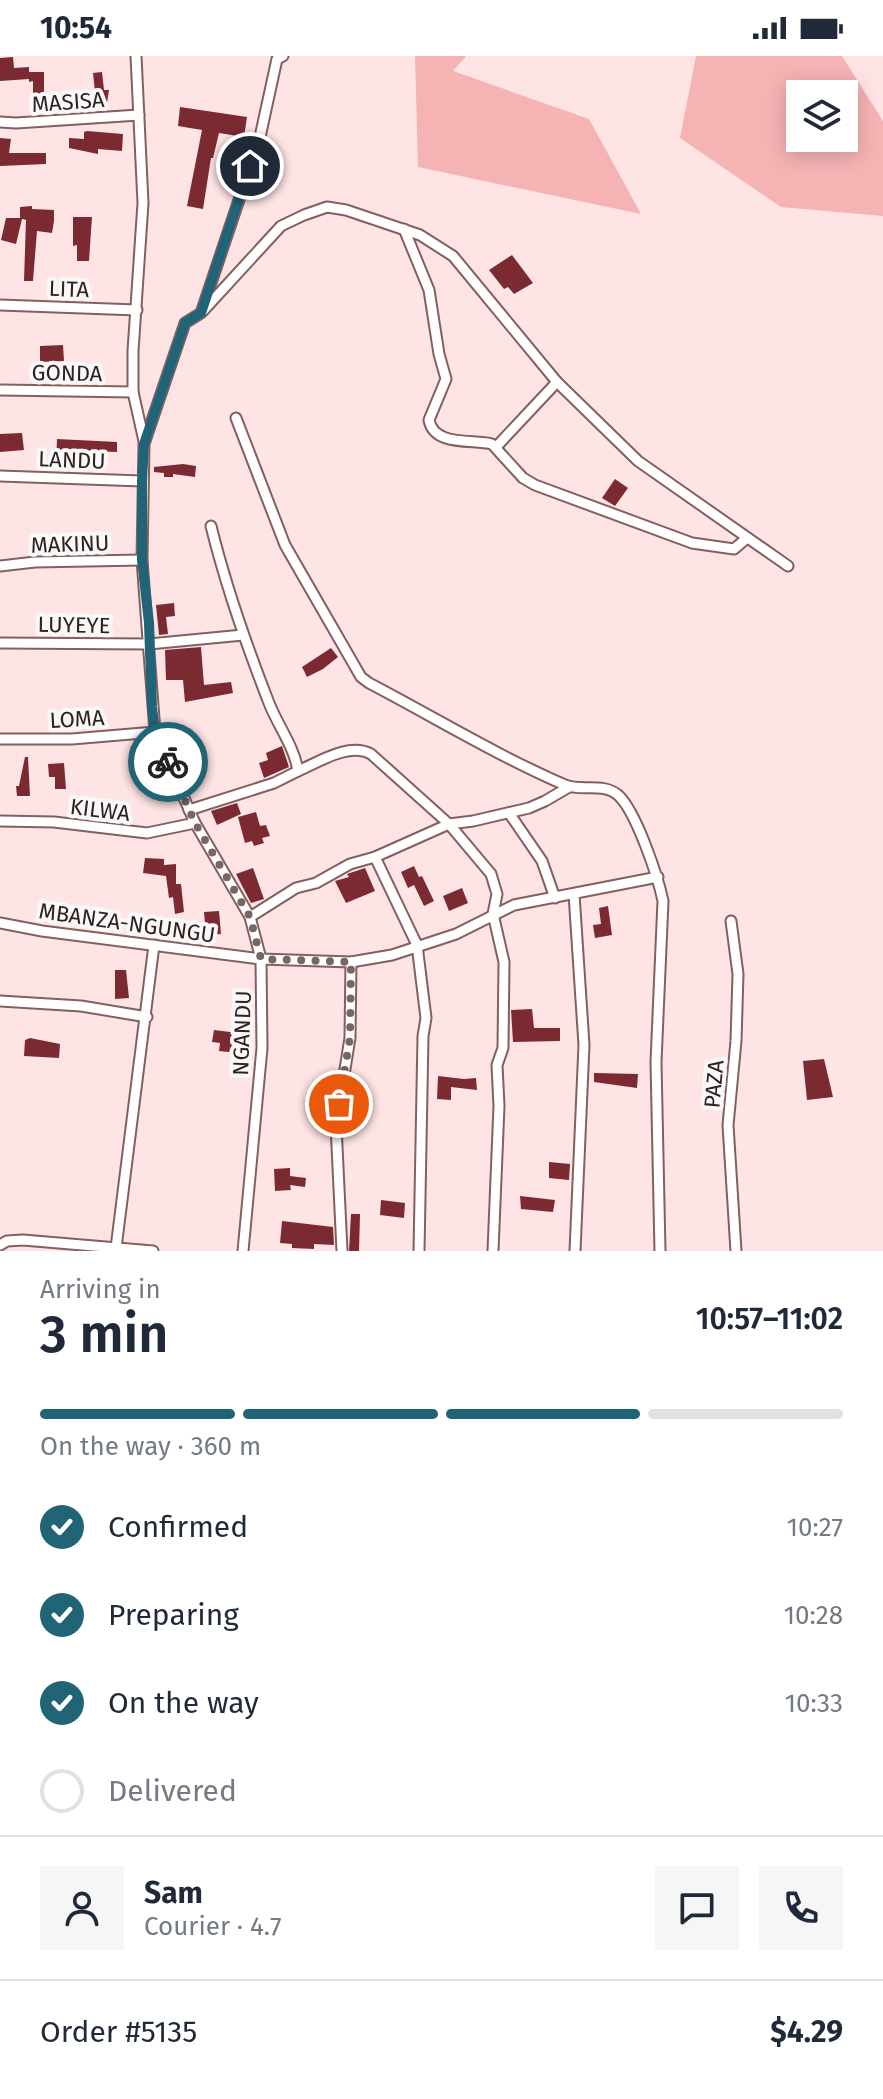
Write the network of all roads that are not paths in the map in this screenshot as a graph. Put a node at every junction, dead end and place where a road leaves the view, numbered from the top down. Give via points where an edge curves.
1 (136, 56) edge
2 (283, 56) edge
3 (139, 115) junction
4 (0, 122) edge
5 (404, 229) junction
6 (0, 305) edge
7 (137, 310) junction
8 (201, 313) junction
9 (557, 382) junction
10 (0, 390) edge
11 (133, 392) junction
12 (236, 418) dead end
13 (144, 444) junction
14 (497, 446) junction
15 (0, 476) edge
16 (142, 481) junction
17 (211, 526) dead end
18 (747, 538) junction
19 (142, 560) junction
20 (0, 566) edge
21 (788, 566) dead end
22 (243, 635) junction
23 (0, 643) edge
24 (149, 644) junction
25 (155, 732) junction
26 (0, 739) edge
27 (298, 771) junction
28 (569, 787) junction
29 (189, 810) junction
30 (509, 813) junction
31 (0, 821) edge
32 (195, 823) junction
33 (449, 824) junction
34 (375, 857) junction
35 (658, 877) junction
36 (574, 894) junction
37 (555, 898) junction
38 (493, 914) junction
39 (250, 917) junction
40 (731, 921) dead end
41 (0, 923) edge
42 (154, 945) junction
43 (417, 945) junction
44 (261, 959) junction
45 (351, 962) junction
46 (0, 1001) edge
47 (147, 1017) junction
48 (0, 1245) edge
49 (116, 1248) junction
50 (153, 1251) edge
51 (243, 1251) edge
52 (342, 1251) edge
53 (419, 1251) edge
54 (493, 1251) edge
55 (575, 1251) edge
56 (660, 1251) edge
57 (736, 1251) edge

1 - 3 street
2 - 8 street, NGANDU via 277,59 260,137
3 - 4 street, MASISA
3 - 7 street via 143,203
5 - 8 street via 327,207 304,215 281,226
5 - 9 street via 453,256
5 - 14 street via 429,290 446,379 430,425 448,439
6 - 7 street, LITA
7 - 11 street
8 - 13 street, NGANDU via 185,323
9 - 14 street
9 - 18 street via 638,461
10 - 11 street, GONDA
11 - 13 street
12 - 28 street via 285,545 361,677
13 - 16 street, NGANDU
14 - 18 street via 535,485 677,539 734,549
15 - 16 street, LANDU
16 - 19 street, NGANDU
17 - 22 street
18 - 21 street
19 - 20 street, MAKINU
19 - 24 street, NGANDU
22 - 24 street, LUYEYE
22 - 27 street
23 - 24 street, LUYEYE
24 - 25 street, NGANDU
25 - 26 street, LOMA
25 - 29 street, NGANDU
27 - 29 street
27 - 33 street via 362,749
28 - 30 street
28 - 35 street via 617,794
29 - 32 street, NGANDU
30 - 33 street
30 - 37 street via 542,861
31 - 32 street, KILWA via 147,833
32 - 39 street, NGANDU
33 - 34 street
33 - 38 street via 491,874 497,894
34 - 39 street via 296,888
34 - 43 street
35 - 36 street, MBANZA-NGUNGU
35 - 56 street via 663,901 656,1062
36 - 37 street, MBANZA-NGUNGU
36 - 55 street via 584,1045
37 - 38 street, MBANZA-NGUNGU
38 - 43 street, MBANZA-NGUNGU via 456,934
38 - 54 street via 504,962
39 - 44 street, NGANDU
40 - 57 street, PAZA via 738,974 728,1125
41 - 42 street, MBANZA-NGUNGU
42 - 44 street, MBANZA-NGUNGU
42 - 47 street
43 - 45 street, MBANZA-NGUNGU
43 - 53 street via 426,1018
44 - 45 street, MBANZA-NGUNGU
44 - 51 street, NGANDU via 262,1048
45 - 52 street via 350,1038 336,1125
46 - 47 street
47 - 49 street
48 - 49 street via 23,1240
49 - 50 street

